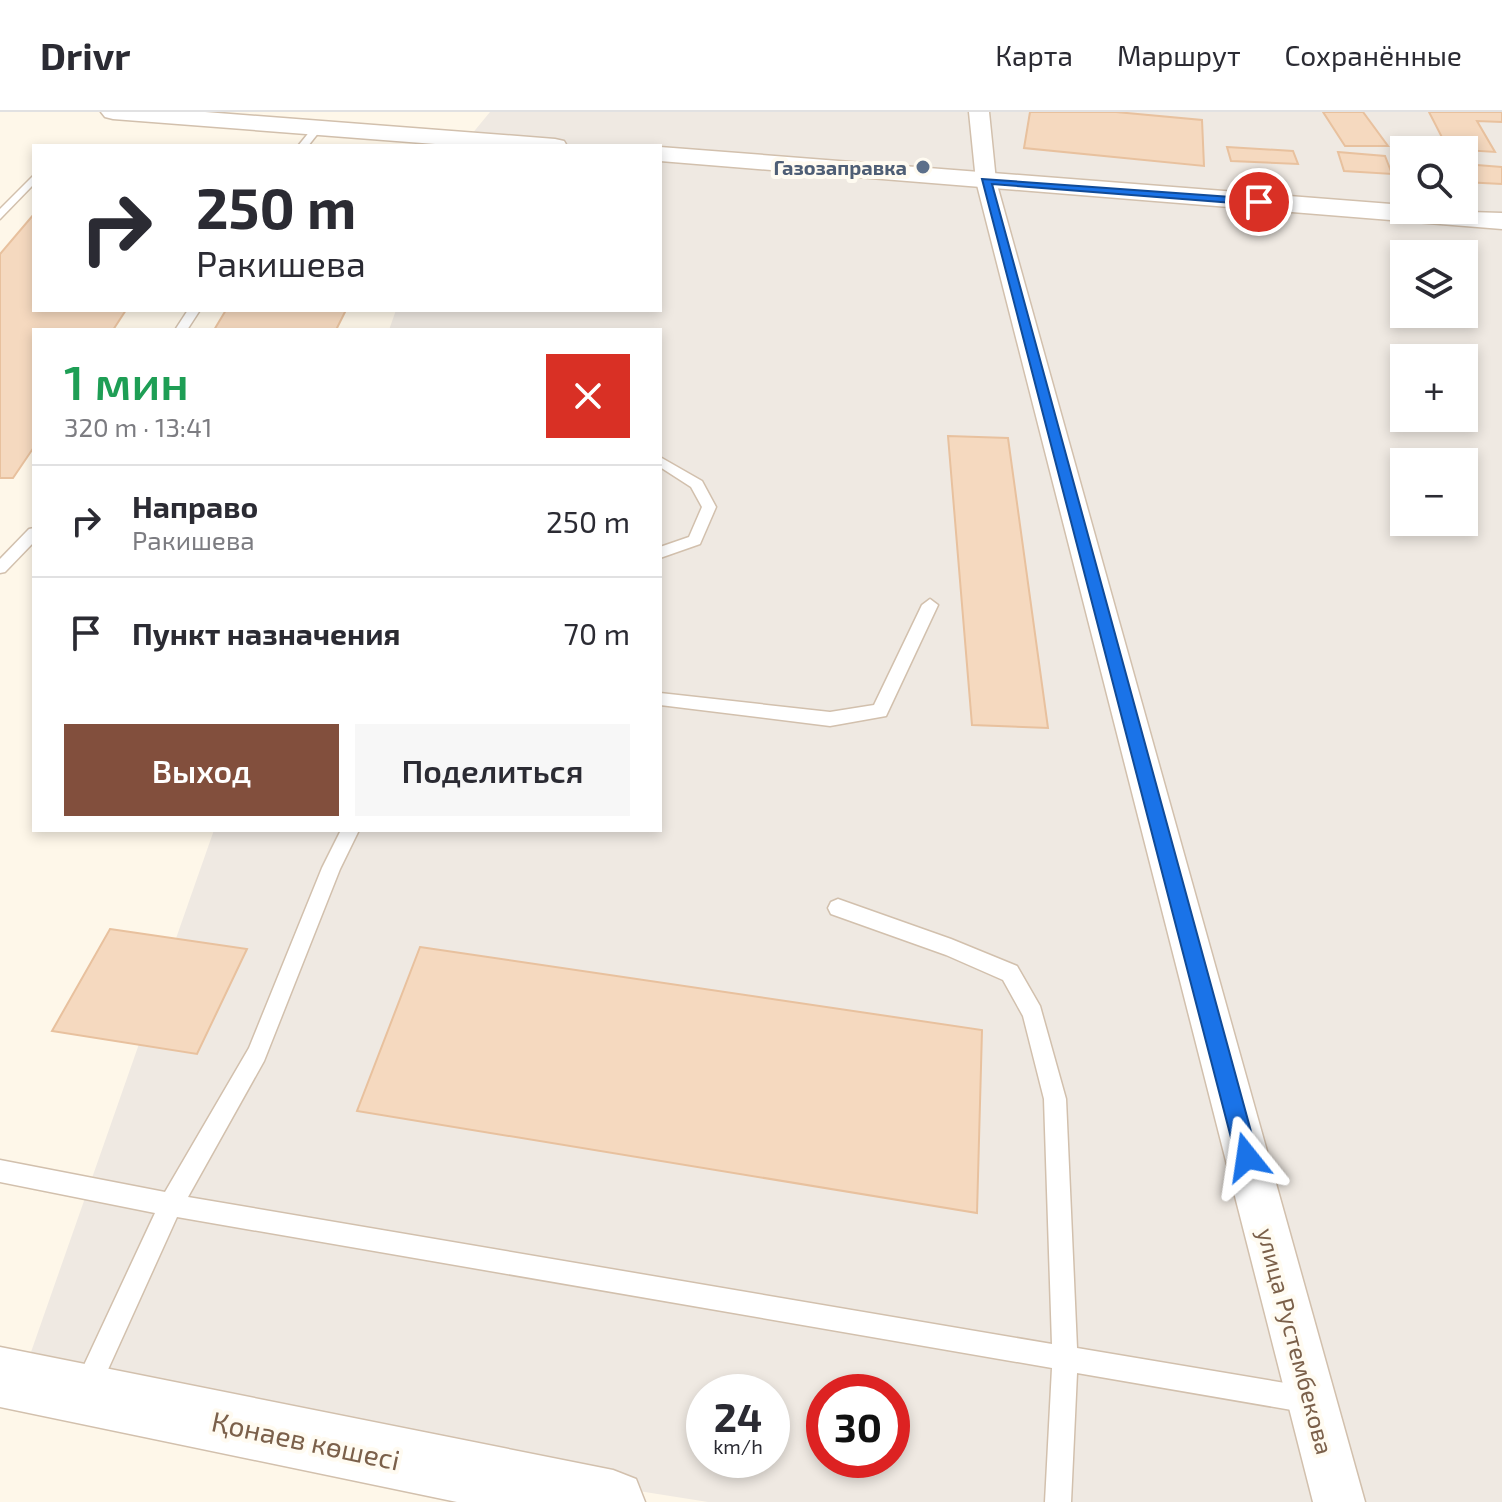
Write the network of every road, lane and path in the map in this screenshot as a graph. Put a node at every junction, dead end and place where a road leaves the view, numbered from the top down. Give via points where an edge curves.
1 (113, 112) edge
2 (979, 112) edge
3 (310, 136) edge
4 (506, 144) edge
5 (662, 154) edge
6 (32, 180) edge
7 (986, 181) junction
8 (0, 216) edge
9 (1502, 221) edge
10 (662, 462) edge
11 (32, 535) edge
12 (662, 552) edge
13 (0, 568) edge
14 (930, 605) dead end
15 (662, 699) edge
16 (349, 832) edge
17 (838, 908) dead end
18 (0, 1171) edge
19 (171, 1205) junction
20 (1065, 1358) junction
21 (0, 1377) edge
22 (84, 1394) junction
23 (1313, 1401) junction
24 (613, 1502) edge
25 (1058, 1502) edge
26 (1339, 1502) edge

1 - 3 street
2 - 7 street, улица Рустембекова
3 - 4 street
5 - 7 street
6 - 8 lane
7 - 9 street
7 - 23 street, улица Рустембекова
10 - 12 lane via 697,484 709,507 695,540
11 - 13 lane
14 - 15 lane via 880,711 830,719
16 - 19 lane via 257,1054
17 - 20 lane via 1010,973 1033,1013 1055,1099
18 - 19 lane
19 - 20 lane
19 - 22 lane
20 - 23 lane
20 - 25 lane
21 - 22 street, Қонаев көшесі
22 - 24 street, Қонаев көшесі
23 - 26 street, улица Рустембекова

